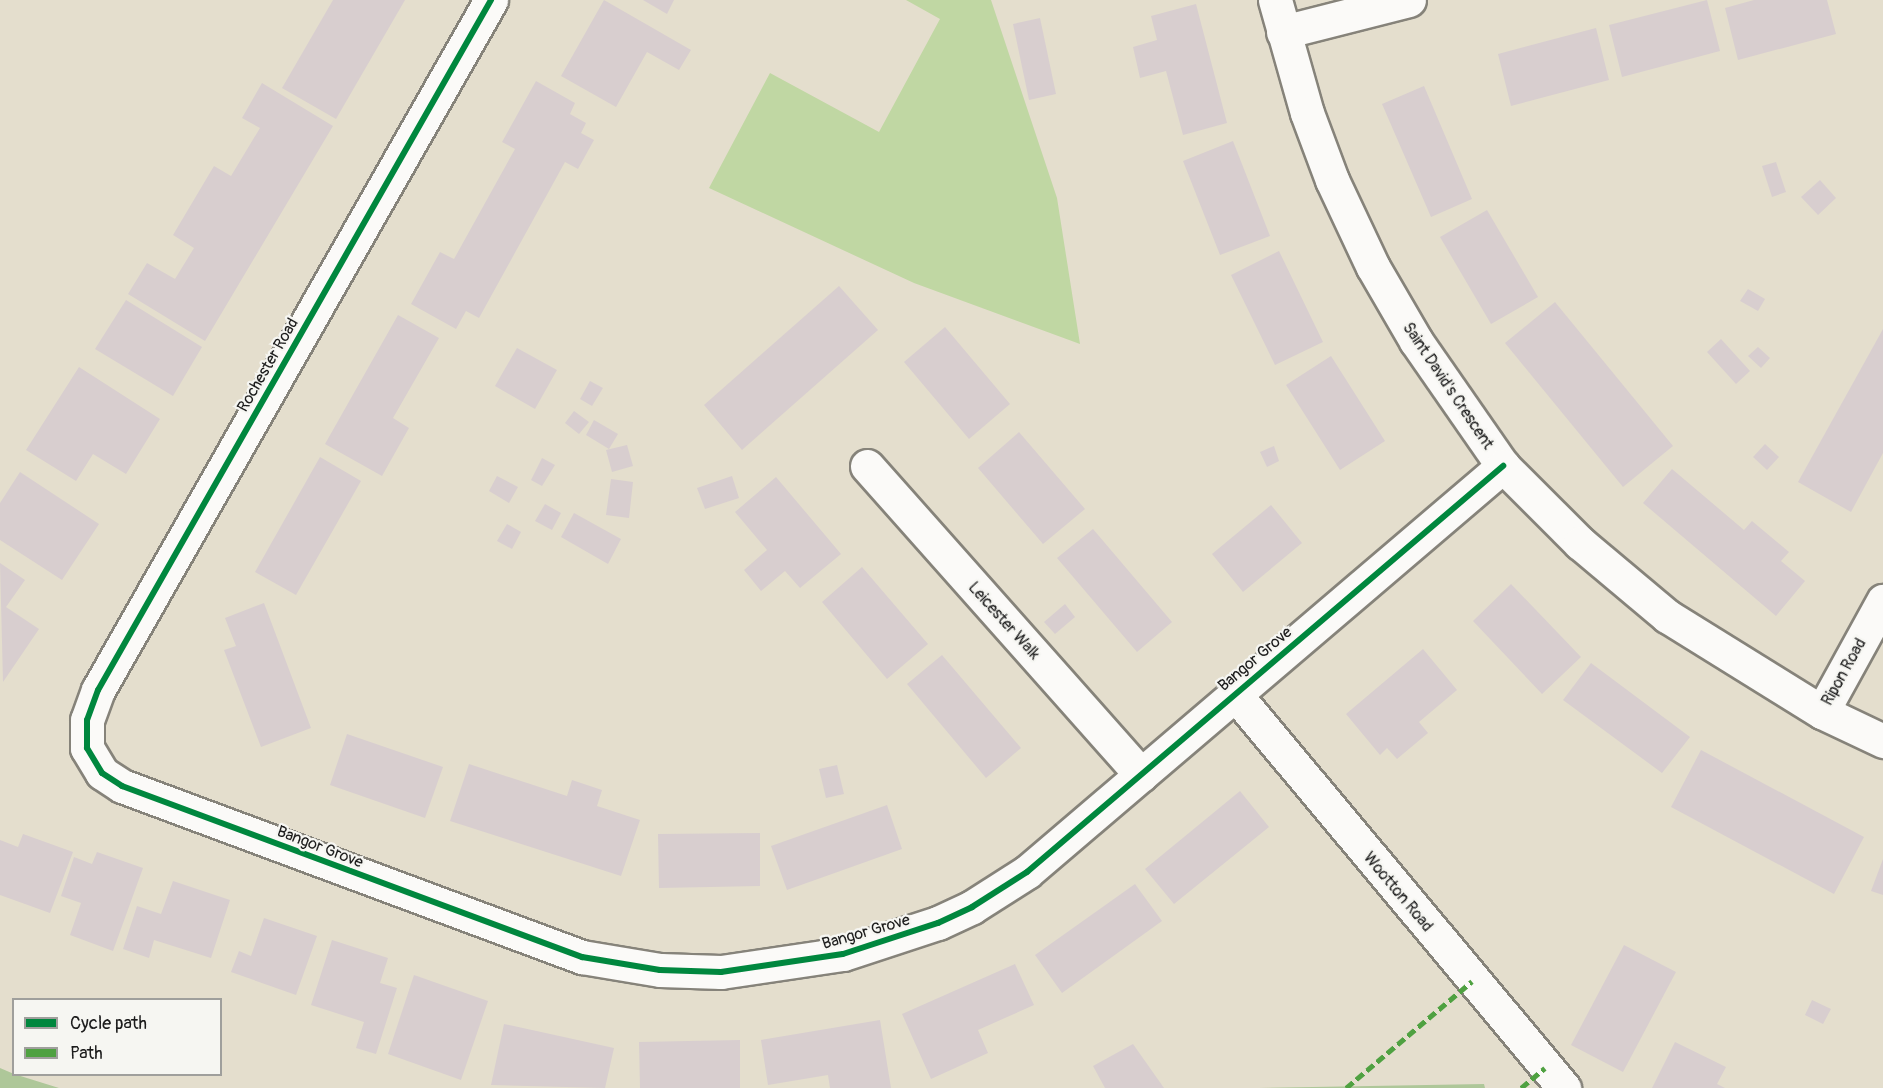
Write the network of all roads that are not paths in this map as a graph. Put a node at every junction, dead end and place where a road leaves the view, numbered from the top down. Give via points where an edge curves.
1 (491, 0) edge
2 (1275, 0) edge
3 (1408, 0) edge
4 (1282, 32) junction
5 (867, 466) dead end
6 (1503, 466) junction
7 (1883, 601) edge
8 (1234, 693) junction
9 (1822, 712) junction
10 (1883, 741) edge
11 (87, 748) joint
12 (1141, 776) junction
13 (1564, 1088) edge

1 - 11 street, Rochester Road via 98,690 87,720
2 - 4 street, Saint David's Crescent
3 - 4 street
4 - 6 street, Saint David's Crescent via 1332,180 1373,267 1416,341
5 - 12 street, Leicester Walk
6 - 8 street, Bangor Grove
6 - 9 street, Saint David's Crescent via 1580,543 1667,616
7 - 9 street, Ripon Road
8 - 12 street, Bangor Grove
8 - 13 street, Wootton Road
9 - 10 street, Saint David's Crescent
11 - 12 street, Bangor Grove via 102,774 122,786 475,920 582,957 690,972 806,962 874,947 938,923 972,907 1027,872

